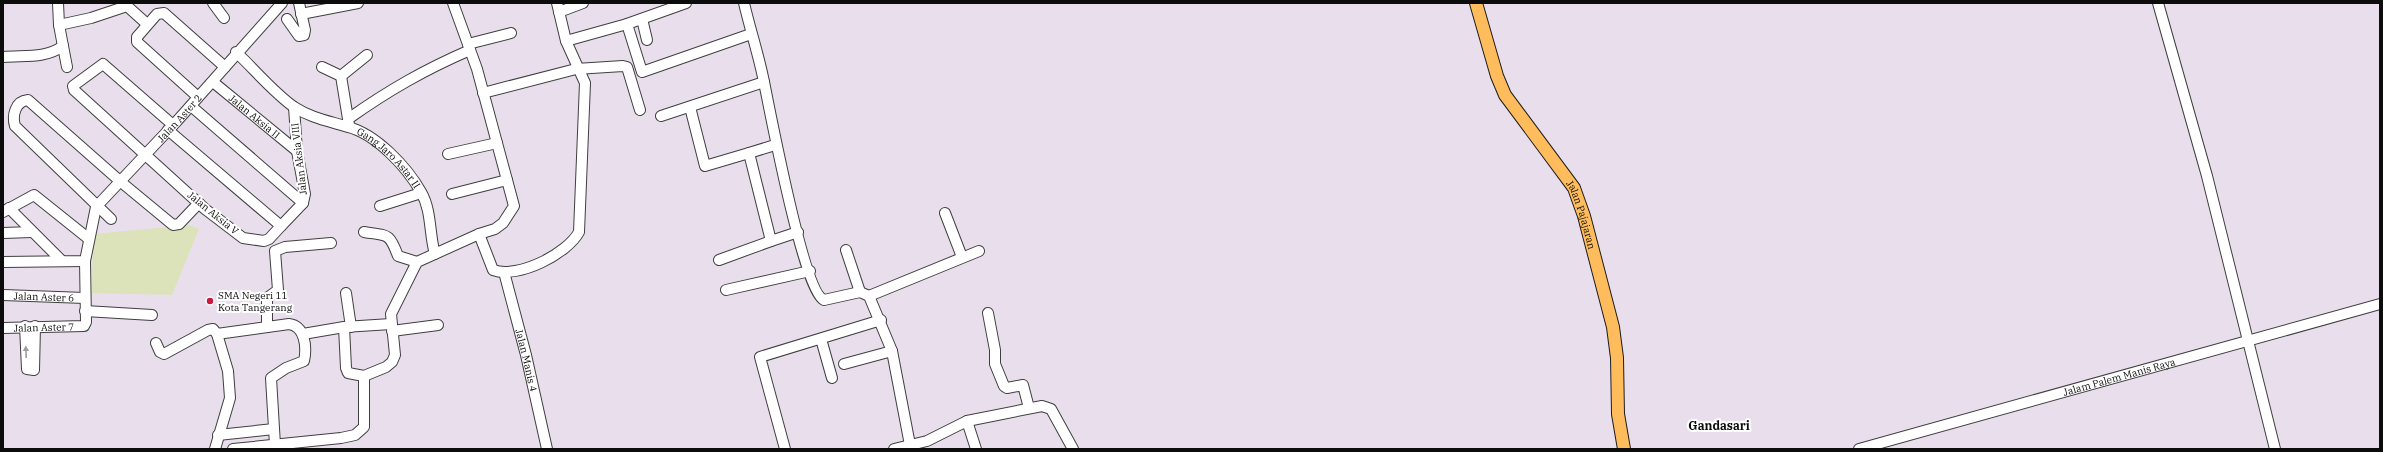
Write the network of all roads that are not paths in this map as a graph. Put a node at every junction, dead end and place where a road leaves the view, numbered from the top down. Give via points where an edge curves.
1 (58, 3) edge
2 (282, 3) edge
3 (298, 3) edge
4 (358, 3) edge
5 (453, 3) edge
6 (581, 3) edge
7 (686, 3) edge
8 (744, 3) edge
9 (1476, 3) edge
10 (2158, 3) edge
11 (126, 5) edge
12 (558, 8) edge
13 (301, 14) junction
14 (642, 19) junction
15 (287, 20) dead end
16 (147, 24) junction
17 (627, 24) junction
18 (59, 25) junction
19 (511, 33) dead end
20 (751, 34) junction
21 (647, 40) dead end
22 (566, 41) junction
23 (63, 46) junction
24 (469, 47) junction
25 (236, 52) junction
26 (367, 56) dead end
27 (3, 57) edge
28 (225, 66) junction
29 (67, 67) dead end
30 (322, 67) dead end
31 (574, 70) junction
32 (341, 76) junction
33 (213, 82) junction
34 (764, 82) junction
35 (483, 93) junction
36 (198, 96) junction
37 (191, 106) junction
38 (294, 106) junction
39 (690, 107) junction
40 (640, 110) dead end
41 (661, 116) dead end
42 (349, 123) junction
43 (171, 128) junction
44 (497, 143) junction
45 (775, 145) junction
46 (297, 151) junction
47 (749, 153) junction
48 (146, 154) junction
49 (448, 154) dead end
50 (507, 180) junction
51 (121, 182) junction
52 (421, 193) junction
53 (452, 194) dead end
54 (199, 203) junction
55 (303, 203) junction
56 (380, 206) dead end
57 (96, 207) junction
58 (6, 210) edge
59 (945, 213) dead end
60 (111, 219) dead end
61 (279, 225) junction
62 (32, 232) junction
63 (364, 232) dead end
64 (798, 232) junction
65 (3, 233) edge
66 (479, 234) junction
67 (90, 239) junction
68 (771, 241) junction
69 (331, 244) dead end
70 (846, 250) dead end
71 (979, 251) dead end
72 (435, 254) junction
73 (962, 257) junction
74 (719, 260) dead end
75 (62, 261) junction
76 (85, 261) junction
77 (3, 262) edge
78 (417, 262) junction
79 (810, 271) junction
80 (504, 272) junction
81 (726, 290) dead end
82 (346, 293) dead end
83 (865, 294) junction
84 (3, 295) edge
85 (85, 298) junction
86 (2380, 304) edge
87 (85, 311) junction
88 (988, 313) dead end
89 (152, 315) dead end
90 (881, 320) junction
91 (438, 325) dead end
92 (267, 327) junction
93 (348, 327) junction
94 (391, 327) junction
95 (3, 328) edge
96 (217, 334) junction
97 (303, 334) junction
98 (821, 339) junction
99 (2246, 341) junction
100 (156, 343) dead end
101 (892, 351) junction
102 (844, 364) dead end
103 (364, 376) junction
104 (832, 378) dead end
105 (1029, 408) junction
106 (967, 421) junction
107 (274, 429) junction
108 (218, 435) junction
109 (275, 445) junction
110 (910, 445) junction
111 (928, 445) edge
112 (215, 449) edge
113 (233, 449) edge
114 (547, 449) edge
115 (785, 449) edge
116 (894, 449) edge
117 (976, 449) edge
118 (1072, 449) edge
119 (1624, 449) edge
120 (1859, 449) edge
121 (2274, 449) edge

1 - 18 street
2 - 25 street, Jalan Aster 2
3 - 13 street
4 - 13 street
5 - 24 street
6 - 12 street
7 - 14 street
8 - 20 street
9 - 119 main road, Jalan Pajajaran via 1505,95 1574,188 1584,216 1613,327 1617,358 1618,406
10 - 99 street via 2206,176
11 - 16 street
11 - 18 street via 91,18
12 - 22 street
13 - 15 street via 306,33 301,36
14 - 17 street
14 - 21 street
16 - 28 street via 157,14 164,13
16 - 36 street via 137,37 137,42
17 - 20 street via 642,72
17 - 22 street
18 - 23 street
19 - 24 street via 486,39
20 - 34 street
22 - 31 street
23 - 27 street via 42,55
23 - 29 street
24 - 35 street
24 - 42 street via 388,90
25 - 28 street, Jalan Aster 2
25 - 38 street, Gang Jaro Astar II
26 - 32 street
28 - 33 street, Jalan Aster 2
30 - 32 street
31 - 35 street
31 - 40 street via 627,67
31 - 80 street via 585,83 579,232 570,245 542,262 517,271
32 - 42 street
33 - 36 street, Jalan Aster 2
33 - 46 street, Jalan Aksia II
34 - 39 street
34 - 45 street
35 - 44 street
36 - 37 street, Jalan Aster 2
37 - 43 street, Jalan Aster 2
37 - 55 street
38 - 42 street, Gang Jaro Astar II via 321,121
38 - 46 street, Jalan Aksia VIII
39 - 41 street
39 - 47 street via 704,166
42 - 52 street, Gang Jaro Astar II via 377,140
43 - 48 street, Jalan Aster 2
43 - 48 street, Jalan Aksia V via 106,65 103,64 87,74 73,88
43 - 61 street
44 - 49 street
44 - 50 street
45 - 47 street
45 - 64 street
46 - 55 street, Jalan Aksia VIII via 305,194
47 - 68 street
48 - 51 street, Jalan Aster 2
48 - 54 street, Jalan Aksia V
50 - 53 street
50 - 66 street via 514,203 513,209 500,226
51 - 54 street via 173,225 179,224
51 - 57 street, Jalan Aster 2
51 - 57 street via 28,100 22,100 17,105 14,126
52 - 56 street
52 - 72 street, Gang Jaro Astar II via 428,209
54 - 61 street, Jalan Aksia V via 243,238 264,241 269,239
55 - 61 street, Jalan Aksia VIII
57 - 60 street
57 - 67 street
58 - 62 street
58 - 67 street via 34,195
59 - 73 street
62 - 65 street
62 - 75 street
63 - 78 street via 390,238 398,256
64 - 68 street
64 - 79 street
66 - 72 street
66 - 80 street via 493,270
67 - 76 street
68 - 74 street
69 - 92 street via 285,247 275,251 278,290 268,298
70 - 83 street
71 - 73 street
72 - 78 street
73 - 83 street
75 - 76 street
75 - 77 street
76 - 85 street
78 - 94 street via 391,314
79 - 81 street
79 - 83 street via 818,295 824,300
80 - 114 street, Jalan Manis 4
82 - 93 street
83 - 90 street
84 - 85 street, Jalan Aster 6
85 - 87 street
86 - 99 street, Jalam Palem Manis Raya
87 - 89 street
87 - 95 street, Jalan Aster 7 via 84,326
88 - 105 street via 996,354 995,364 1004,386 1023,386
90 - 98 street
90 - 101 street
91 - 94 street
92 - 96 street
92 - 97 street via 292,324
93 - 94 street
93 - 97 street
93 - 103 street via 346,368 348,373
94 - 103 street via 395,354 392,362
96 - 100 street via 213,329 208,330 164,354 160,352
96 - 108 street via 228,371 230,392 229,405
97 - 107 street via 304,361 286,368 271,378
98 - 104 street
98 - 115 street via 760,358
99 - 120 street, Jalam Palem Manis Raya
99 - 121 street
101 - 102 street
101 - 110 street
103 - 109 street via 366,420 361,431 341,438
105 - 106 street
105 - 118 street via 1042,406 1051,409
106 - 111 street
106 - 117 street
107 - 108 street
107 - 109 street
108 - 112 street
109 - 113 street
110 - 111 street
110 - 116 street

